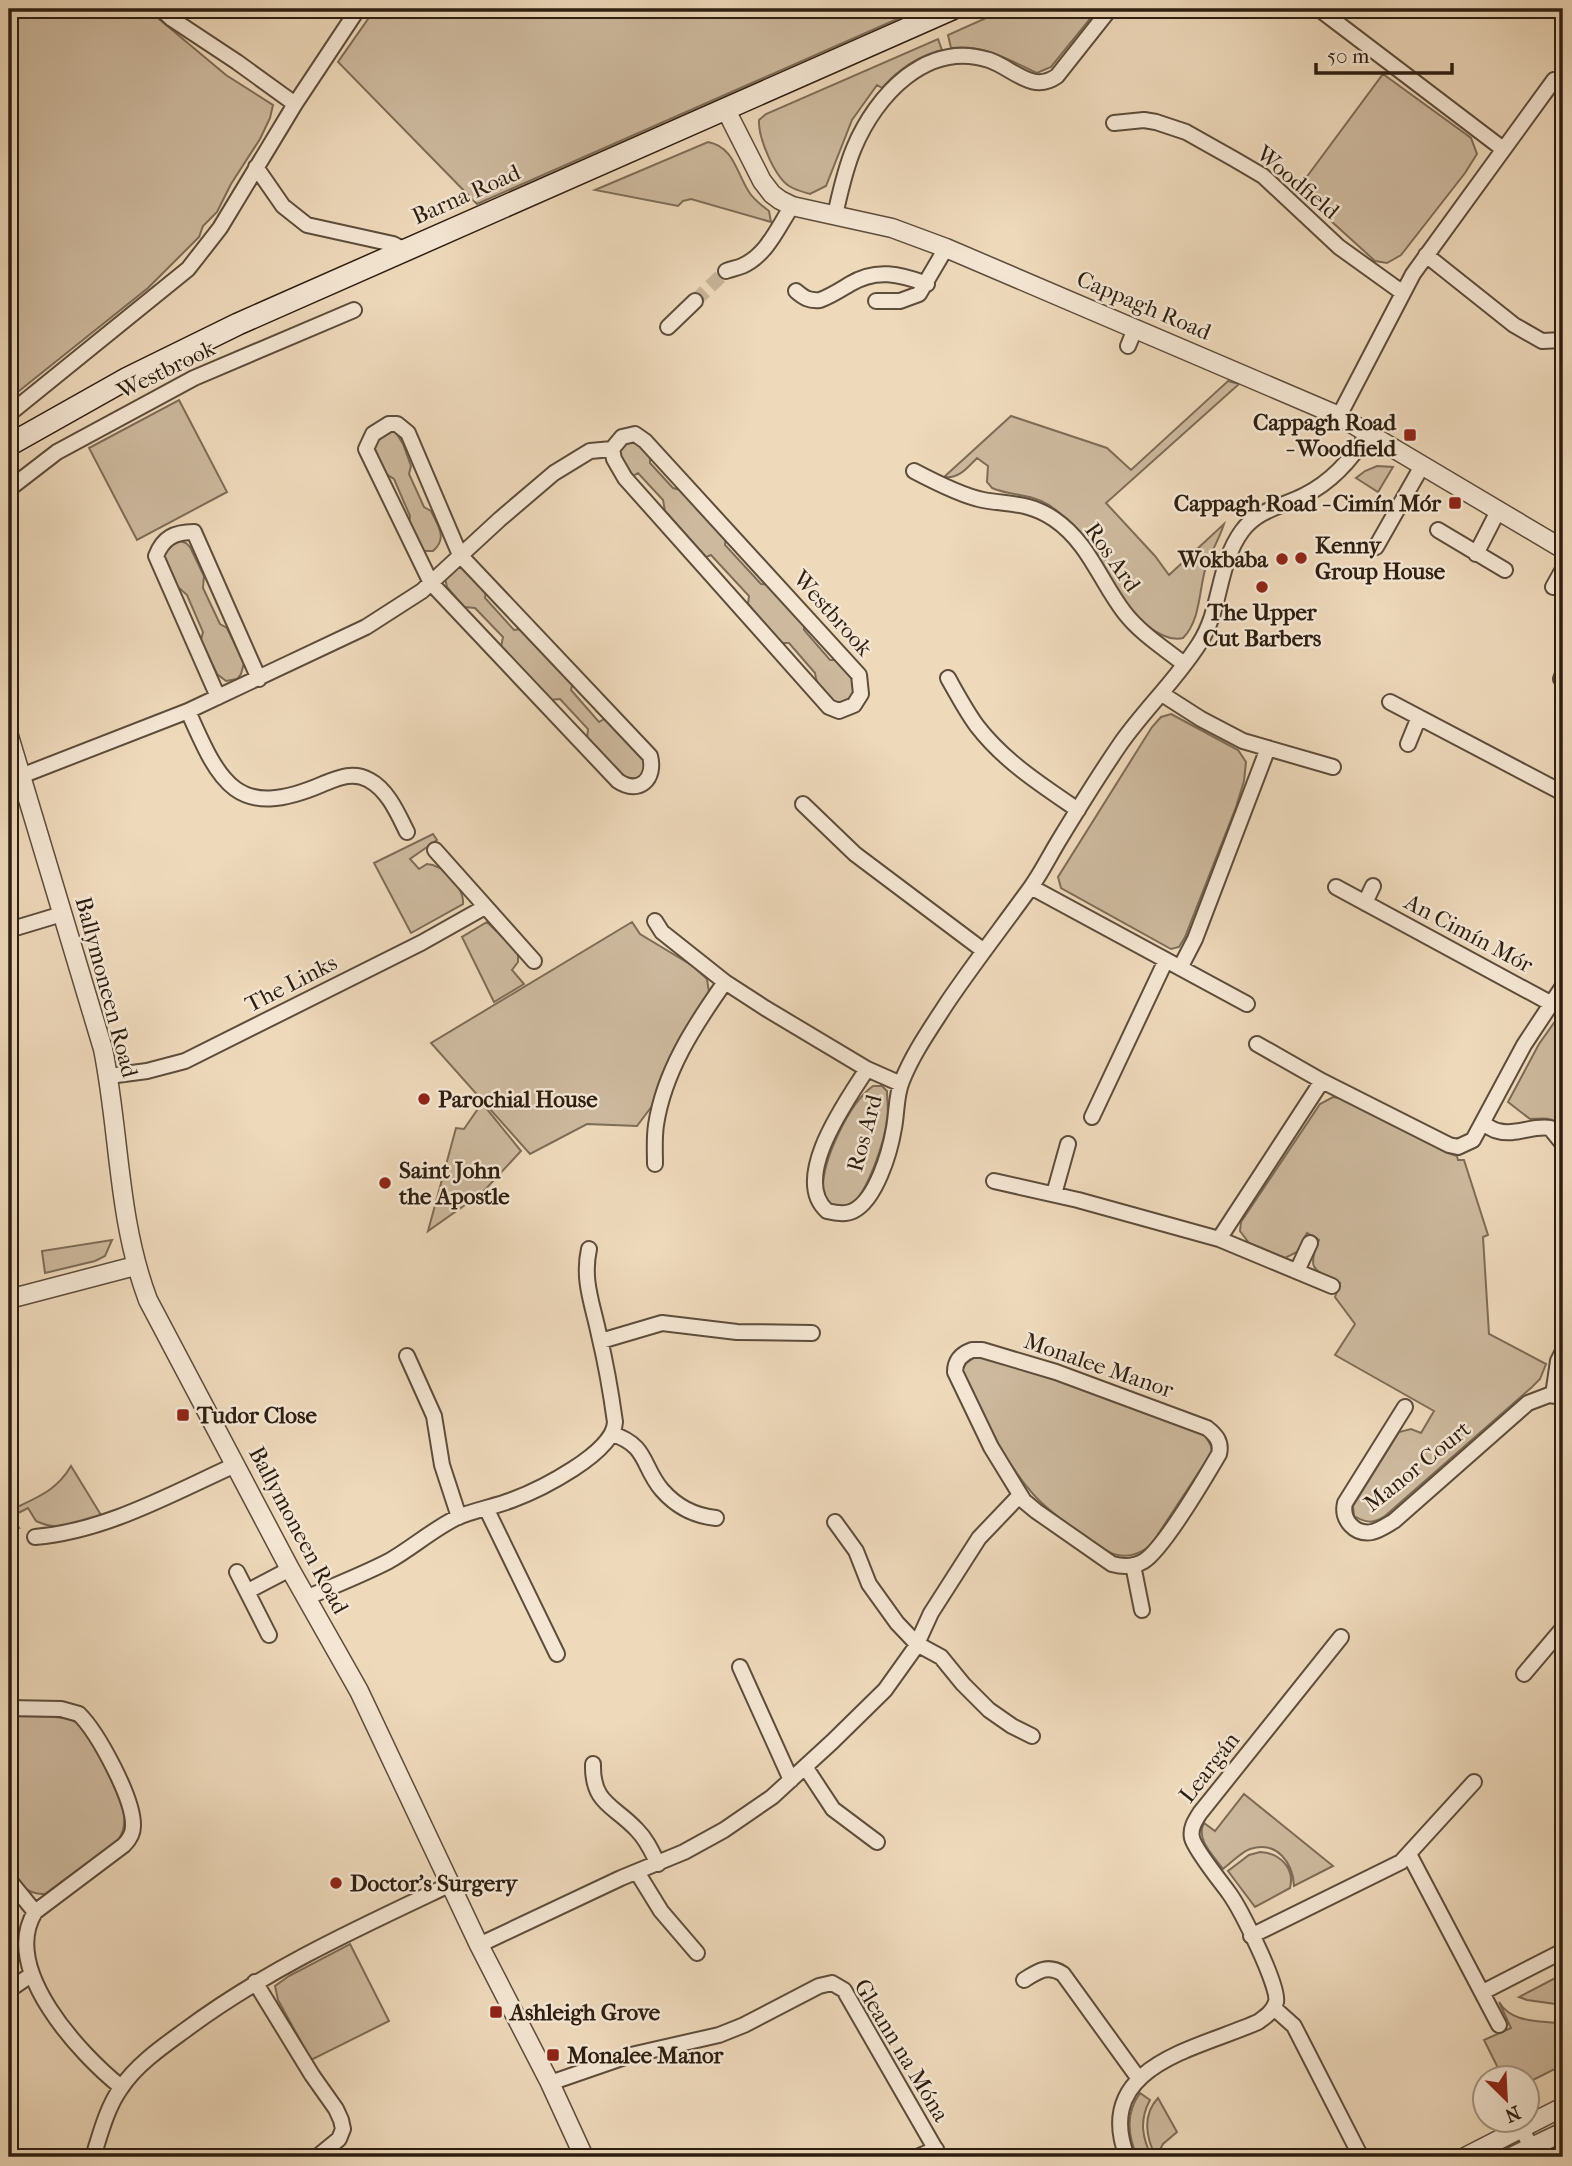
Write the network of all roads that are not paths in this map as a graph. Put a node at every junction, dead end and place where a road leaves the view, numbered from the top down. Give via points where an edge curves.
1 (161, 9) edge
2 (358, 9) edge
3 (952, 9) edge
4 (1110, 9) edge
5 (1319, 9) edge
6 (1554, 80) dead end
7 (295, 104) junction
8 (726, 110) junction
9 (1114, 122) dead end
10 (1503, 149) junction
11 (256, 167) junction
12 (792, 206) junction
13 (835, 215) junction
14 (946, 247) junction
15 (405, 250) junction
16 (1426, 255) junction
17 (726, 271) tunnel mouth
18 (927, 284) junction
19 (796, 291) dead end
20 (1403, 293) junction
21 (695, 300) tunnel mouth
22 (876, 301) dead end
23 (355, 310) dead end
24 (668, 327) dead end
25 (1563, 340) edge
26 (9, 414) edge
27 (1339, 416) junction
28 (1368, 433) junction
29 (9, 445) edge
30 (612, 449) junction
31 (1422, 466) junction
32 (914, 471) dead end
33 (9, 489) edge
34 (1498, 511) junction
35 (1438, 530) dead end
36 (1376, 547) dead end
37 (1563, 549) edge
38 (1476, 554) junction
39 (460, 555) junction
40 (1563, 569) edge
41 (1505, 570) dead end
42 (431, 583) junction
43 (1553, 587) dead end
44 (1184, 664) junction
45 (948, 678) dead end
46 (259, 679) junction
47 (1162, 694) junction
48 (218, 697) junction
49 (1390, 702) dead end
50 (188, 711) junction
51 (1419, 717) junction
52 (1408, 744) dead end
53 (10, 746) edge
54 (1268, 748) junction
55 (1333, 767) dead end
56 (21, 776) junction
57 (1563, 793) edge
58 (803, 804) dead end
59 (1078, 810) junction
60 (407, 832) dead end
61 (435, 850) dead end
62 (1373, 886) dead end
63 (1031, 887) junction
64 (1336, 887) dead end
65 (1365, 903) junction
66 (485, 907) junction
67 (62, 914) junction
68 (654, 921) dead end
69 (9, 930) edge
70 (984, 951) junction
71 (1166, 960) junction
72 (534, 961) dead end
73 (1180, 968) junction
74 (725, 982) junction
75 (1563, 986) edge
76 (1247, 1004) dead end
77 (1552, 1004) junction
78 (1257, 1044) dead end
79 (867, 1069) junction
80 (109, 1076) junction
81 (1322, 1081) junction
82 (901, 1084) junction
83 (1092, 1117) dead end
84 (1483, 1124) junction
85 (1068, 1144) dead end
86 (1563, 1144) edge
87 (655, 1164) dead end
88 (994, 1181) dead end
89 (1054, 1194) junction
90 (1220, 1239) junction
91 (1310, 1243) dead end
92 (589, 1250) dead end
93 (135, 1266) junction
94 (1297, 1271) junction
95 (1332, 1286) dead end
96 (9, 1299) edge
97 (812, 1332) dead end
98 (601, 1341) junction
99 (1563, 1351) edge
100 (407, 1356) dead end
101 (1558, 1396) edge
102 (1405, 1407) dead end
103 (611, 1434) junction
104 (235, 1465) junction
105 (1020, 1495) junction
106 (486, 1508) junction
107 (459, 1517) junction
108 (716, 1518) dead end
109 (835, 1522) dead end
110 (35, 1537) dead end
111 (1133, 1565) junction
112 (290, 1569) junction
113 (237, 1572) dead end
114 (248, 1591) junction
115 (306, 1598) junction
116 (1142, 1610) dead end
117 (1563, 1628) edge
118 (270, 1635) dead end
119 (1341, 1637) dead end
120 (917, 1644) junction
121 (557, 1654) dead end
122 (740, 1667) dead end
123 (1524, 1674) dead end
124 (9, 1708) edge
125 (1032, 1736) dead end
126 (593, 1764) dead end
127 (806, 1768) junction
128 (791, 1780) junction
129 (1474, 1782) dead end
130 (877, 1843) dead end
131 (1409, 1854) junction
132 (658, 1864) junction
133 (637, 1872) junction
134 (9, 1880) edge
135 (451, 1884) junction
136 (35, 1912) junction
137 (1251, 1936) junction
138 (479, 1945) junction
139 (1563, 1951) edge
140 (697, 1953) dead end
141 (28, 1977) junction
142 (1024, 1980) dead end
143 (255, 1982) junction
144 (9, 1990) edge
145 (1483, 1992) junction
146 (1274, 2008) junction
147 (1499, 2025) dead end
148 (1139, 2079) junction
149 (550, 2083) junction
150 (121, 2087) junction
151 (1563, 2107) edge
152 (1540, 2118) edge
153 (1563, 2132) edge
154 (1508, 2134) edge
155 (1524, 2134) edge
156 (1533, 2152) edge
157 (938, 2153) edge
158 (93, 2157) edge
159 (317, 2157) edge
160 (584, 2157) edge
161 (917, 2157) edge
162 (1127, 2157) edge
163 (1361, 2157) edge
164 (1465, 2157) edge
165 (1511, 2157) edge

1 - 7 street
2 - 7 street
3 - 8 main road, Barna Road
4 - 13 street via 1051,87 969,56 922,66 894,86 872,113 853,150
5 - 10 street
6 - 10 street
7 - 11 street
8 - 12 street, Cappagh Road via 762,181 772,194
8 - 15 main road, Barna Road
9 - 20 street, Woodfield via 1144,120 1186,132 1263,176 1339,247
10 - 16 street
11 - 15 street via 283,206 306,225
11 - 26 street via 220,228 188,269
12 - 13 street, Cappagh Road
12 - 17 street via 763,251
13 - 14 street, Cappagh Road
14 - 18 street
14 - 27 street, Cappagh Road via 1132,338
15 - 29 main road, Barna Road via 128,378
16 - 20 street
16 - 25 street via 1514,325 1542,341
18 - 19 street via 879,273 820,300 811,301
18 - 22 street via 907,300
20 - 27 street
21 - 24 street
23 - 33 street, Westbrook via 194,378 57,452
27 - 28 street, Cappagh Road
28 - 31 street, Cappagh Road
28 - 44 street, Ros Ard via 1332,478 1304,496 1262,512 1245,526 1227,556 1206,634
30 - 30 street, Westbrook via 629,435 645,441 859,675 861,694 853,705 839,711 829,707 625,478
30 - 39 street, Westbrook via 590,450 562,468
31 - 34 street, Cappagh Road
31 - 36 street
32 - 44 street, Ros Ard via 982,500 1022,504 1057,521 1088,554 1126,615
34 - 37 street, Cappagh Road
34 - 38 street
35 - 38 street
38 - 41 street
39 - 42 street, Westbrook
39 - 42 street via 408,433 397,424 378,430 366,449
39 - 42 street via 650,756 651,772 645,781 630,787 618,781
40 - 43 street
42 - 46 street, Westbrook via 366,627
44 - 47 street, Ros Ard
45 - 59 street via 976,724 1000,752
46 - 48 street, Westbrook
46 - 48 street via 194,532 169,537 156,556
47 - 54 street via 1243,741
47 - 59 street, Ros Ard via 1142,713
48 - 50 street, Westbrook
49 - 51 street
50 - 56 street, Westbrook
50 - 60 street via 208,756 247,797 282,798 341,777 357,776 383,792
51 - 52 street
51 - 57 street
53 - 56 street, Ballymoneen Road
54 - 55 street
54 - 73 street
56 - 67 street, Ballymoneen Road
58 - 70 street via 855,854
59 - 63 street, Ros Ard
61 - 66 street
62 - 65 street
63 - 70 street, Ros Ard
63 - 71 street
64 - 65 street, An Cimín Mór
65 - 77 street, An Cimín Mór
66 - 72 street
66 - 80 street, The Links via 186,1061
67 - 69 street
67 - 80 street, Ballymoneen Road
68 - 74 street, Ros Ard
70 - 82 street, Ros Ard via 923,1040
71 - 73 street
71 - 83 street
73 - 76 street
74 - 79 street, Ros Ard
74 - 87 street via 680,1052 656,1126
75 - 77 street
77 - 84 street via 1524,1045
78 - 81 street
79 - 82 street, Ros Ard
79 - 82 street, Ros Ard via 837,1114 819,1160 816,1190 827,1211 853,1211 872,1191 890,1144
80 - 93 street, Ballymoneen Road
81 - 84 street via 1454,1147 1473,1140
81 - 90 street
84 - 86 street via 1506,1132 1550,1128
85 - 89 street
88 - 89 street
89 - 90 street
90 - 94 street
91 - 94 street
92 - 98 street via 587,1288
93 - 96 street
93 - 104 street, Ballymoneen Road
94 - 95 street
97 - 98 street via 737,1332 662,1323
98 - 103 street via 614,1416
99 - 101 street, Manor Court via 1558,1361
100 - 107 street via 434,1416 442,1465
101 - 102 street, Manor Court via 1540,1396 1528,1403 1394,1521 1365,1532 1346,1521 1345,1503
103 - 106 street via 598,1450 550,1483
103 - 108 street via 638,1450 665,1493 692,1513
104 - 110 street via 109,1521
104 - 112 street, Ballymoneen Road
105 - 111 street, Monalee Manor via 1108,1562
105 - 111 street, Monalee Manor via 955,1372 961,1356 972,1350 1056,1372 1207,1428 1219,1442 1219,1454 1154,1553
105 - 120 street via 979,1538 931,1613
106 - 107 street
106 - 121 street
107 - 115 street via 386,1562
109 - 120 street via 856,1550 876,1595
111 - 116 street
112 - 114 street
112 - 115 street, Ballymoneen Road
113 - 114 street
114 - 118 street
115 - 135 street, Ballymoneen Road via 359,1691
117 - 123 street
119 - 137 street, Leargán via 1192,1828 1194,1843 1236,1903
120 - 125 street via 942,1657 989,1710
120 - 127 street via 885,1690
122 - 128 street
124 - 136 street via 79,1714 103,1748 132,1813 132,1833 124,1845
126 - 132 street via 593,1783 599,1795 638,1830
127 - 128 street
127 - 130 street via 832,1809
128 - 132 street via 724,1830
129 - 131 street
131 - 137 street
131 - 145 street
132 - 133 street
133 - 138 street
133 - 140 street via 661,1911
134 - 136 street
135 - 138 street, Ballymoneen Road
135 - 143 street
136 - 141 street via 22,1940
137 - 146 street, Leargán via 1275,1988
138 - 149 street, Ballymoneen Road
139 - 145 street
141 - 144 street
141 - 150 street via 58,2027
142 - 148 street via 1045,1968 1063,1974
143 - 150 street via 173,2039
143 - 159 street via 341,2120 339,2139
145 - 147 street
146 - 148 street via 1258,2022 1168,2057
146 - 163 street via 1294,2026
148 - 162 street via 1126,2097 1120,2117
149 - 157 street, Gleann na Móna via 631,2055 719,2035 832,1983 844,1990
149 - 160 street, Ballymoneen Road
150 - 158 street
151 - 152 street
153 - 156 street
154 - 164 street
155 - 156 street
156 - 165 street
157 - 161 street, Gleann na Móna

